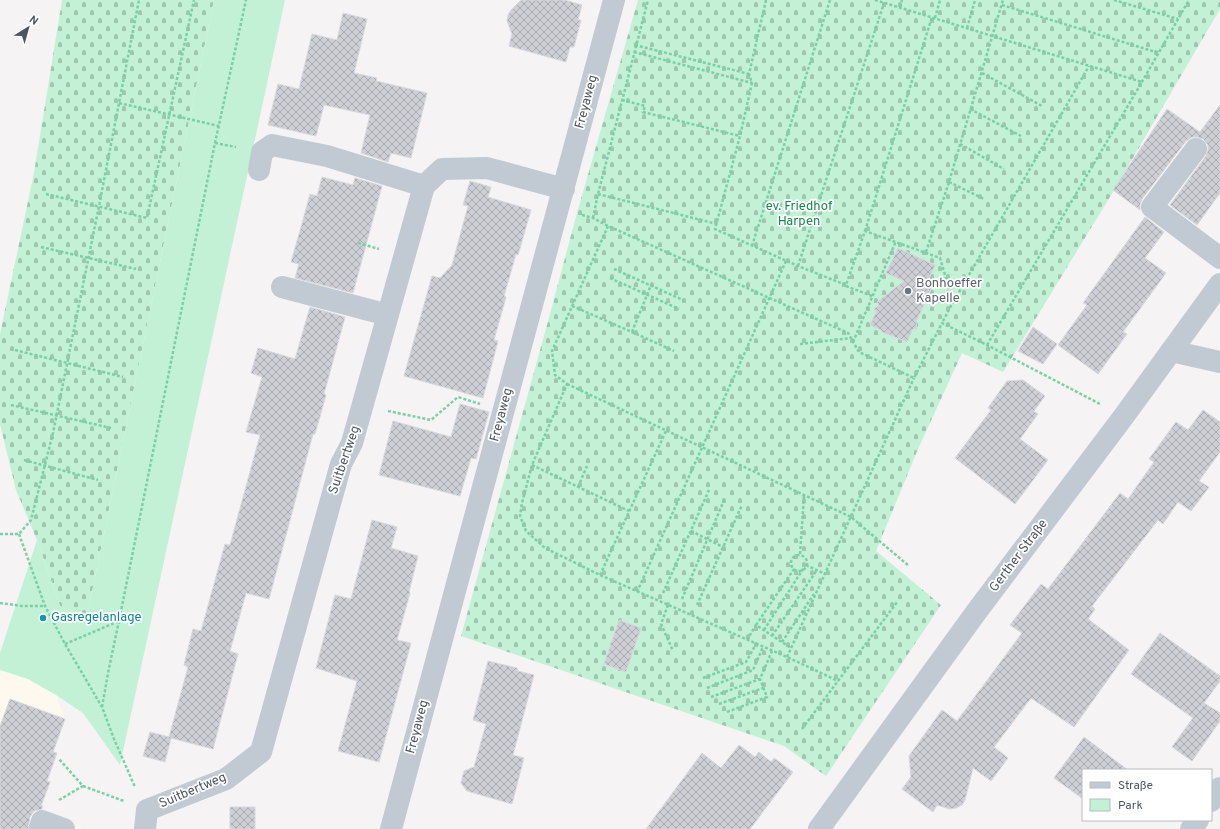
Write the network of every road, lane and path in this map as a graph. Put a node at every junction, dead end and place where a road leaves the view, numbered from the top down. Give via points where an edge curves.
1 (139, 0) edge
2 (194, 0) edge
3 (246, 0) edge
4 (614, 0) edge
5 (648, 0) edge
6 (766, 0) edge
7 (830, 0) edge
8 (875, 0) edge
9 (902, 0) edge
10 (940, 0) edge
11 (975, 0) edge
12 (1003, 0) edge
13 (1114, 0) edge
14 (1189, 0) edge
15 (884, 3) junction
16 (1002, 5) junction
17 (900, 7) junction
18 (933, 17) junction
19 (1178, 19) junction
20 (967, 28) junction
21 (993, 37) junction
22 (635, 45) junction
23 (634, 52) junction
24 (1159, 53) junction
25 (1089, 66) junction
26 (982, 73) junction
27 (749, 74) junction
28 (1142, 82) junction
29 (752, 83) junction
30 (622, 100) junction
31 (119, 103) junction
32 (1042, 106) dead end
33 (970, 109) junction
34 (169, 115) junction
35 (219, 126) junction
36 (740, 136) junction
37 (1021, 136) dead end
38 (960, 144) junction
39 (1196, 149) dead end
40 (1004, 168) dead end
41 (259, 170) dead end
42 (949, 182) junction
43 (424, 186) junction
44 (46, 194) dead end
45 (598, 194) junction
46 (561, 198) junction
47 (984, 200) dead end
48 (99, 206) junction
49 (593, 218) junction
50 (717, 224) junction
51 (608, 226) junction
52 (865, 231) junction
53 (896, 241) junction
54 (752, 246) junction
55 (41, 247) dead end
56 (926, 252) junction
57 (88, 258) junction
58 (1220, 258) edge
59 (786, 261) junction
60 (798, 266) junction
61 (136, 269) dead end
62 (614, 269) dead end
63 (610, 278) dead end
64 (1220, 284) edge
65 (651, 285) junction
66 (846, 286) dead end
67 (282, 287) dead end
68 (647, 295) junction
69 (872, 296) dead end
70 (769, 298) junction
71 (683, 300) dead end
72 (953, 302) junction
73 (572, 306) junction
74 (679, 309) dead end
75 (388, 315) junction
76 (942, 323) junction
77 (632, 332) junction
78 (851, 338) junction
79 (853, 342) junction
80 (800, 344) dead end
81 (987, 345) junction
82 (15, 350) dead end
83 (674, 351) dead end
84 (1172, 351) junction
85 (1220, 362) edge
86 (67, 363) junction
87 (123, 377) dead end
88 (914, 378) junction
89 (567, 384) junction
90 (11, 405) dead end
91 (363, 405) junction
92 (503, 411) junction
93 (56, 416) junction
94 (1124, 416) junction
95 (111, 428) dead end
96 (666, 431) junction
97 (702, 448) junction
98 (24, 460) dead end
99 (45, 465) junction
100 (532, 465) junction
101 (587, 466) dead end
102 (98, 480) dead end
103 (578, 487) junction
104 (709, 490) dead end
105 (804, 496) junction
106 (725, 498) dead end
107 (742, 505) dead end
108 (630, 511) junction
109 (851, 518) junction
110 (690, 531) junction
111 (0, 534) edge
112 (19, 534) junction
113 (707, 539) junction
114 (723, 547) junction
115 (800, 554) junction
116 (806, 565) junction
117 (908, 566) dead end
118 (794, 569) junction
119 (803, 569) junction
120 (817, 570) junction
121 (825, 574) junction
122 (600, 575) junction
123 (819, 587) junction
124 (637, 592) junction
125 (663, 592) dead end
126 (682, 599) dead end
127 (898, 601) dead end
128 (0, 603) edge
129 (668, 605) junction
130 (697, 605) dead end
131 (45, 606) junction
132 (119, 621) junction
133 (756, 625) junction
134 (764, 630) junction
135 (772, 636) junction
136 (747, 640) junction
137 (782, 642) junction
138 (65, 644) junction
139 (756, 644) junction
140 (763, 648) junction
141 (791, 648) junction
142 (673, 651) dead end
143 (772, 651) junction
144 (787, 657) junction
145 (703, 678) dead end
146 (760, 679) junction
147 (838, 681) junction
148 (707, 688) dead end
149 (763, 688) junction
150 (711, 697) dead end
151 (719, 704) dead end
152 (102, 707) junction
153 (727, 712) dead end
154 (802, 729) dead end
155 (59, 759) dead end
156 (83, 786) junction
157 (1220, 788) edge
158 (1212, 800) edge
159 (57, 801) dead end
160 (146, 820) edge
161 (1197, 821) edge
162 (40, 827) dead end
163 (64, 829) edge
164 (390, 829) edge
165 (819, 829) edge
166 (1191, 829) edge

1 - 31 path
2 - 34 path
3 - 35 path
4 - 46 street, Freyaweg
5 - 22 path
6 - 27 path
7 - 54 path
8 - 15 path
9 - 17 path
10 - 18 path
11 - 20 path
12 - 16 path
13 - 19 path
14 - 19 path
15 - 17 path
15 - 60 path
16 - 21 path
16 - 24 path
17 - 18 path
18 - 20 path
18 - 52 path
19 - 24 path
20 - 21 path
21 - 25 path
21 - 26 path
22 - 23 path
22 - 27 path
23 - 29 path
23 - 30 path
24 - 28 path
25 - 28 path
25 - 72 path
26 - 32 path
26 - 33 path
27 - 29 path
28 - 81 path
29 - 36 path
30 - 36 path via 645,106 642,112
30 - 45 path
31 - 34 path
31 - 48 path
33 - 37 path
33 - 38 path
34 - 35 path
34 - 48 path via 147,218
35 - 132 path
36 - 50 path
38 - 40 path
38 - 42 path
39 - 58 street via 1152,207
41 - 43 street via 262,152 272,145 327,156
42 - 47 path
42 - 56 path
43 - 46 street via 442,169 487,168
43 - 75 street, Suitbertweg
44 - 48 path
45 - 49 path
45 - 50 path
46 - 49 path
46 - 92 street, Freyaweg
48 - 57 path
49 - 51 path
50 - 54 path via 715,229
51 - 70 path
51 - 73 path
52 - 53 path
52 - 60 path via 846,285
53 - 56 path
53 - 79 path
54 - 59 path
55 - 57 path
56 - 72 path via 940,258
57 - 61 path
57 - 86 path
59 - 60 path
59 - 70 path
62 - 65 path
63 - 68 path
64 - 84 street, Gerther Straße
65 - 68 path
65 - 71 path
66 - 69 path
67 - 75 street
68 - 74 path
68 - 77 path
70 - 78 path via 848,333
70 - 97 path
72 - 76 path
73 - 77 path
73 - 89 path via 552,352 555,375
75 - 91 street, Suitbertweg
76 - 81 path
76 - 88 path
77 - 83 path
78 - 79 path
78 - 80 path
79 - 88 path via 858,352
81 - 94 path
82 - 86 path
84 - 85 street
84 - 94 street, Gerther Straße
86 - 87 path
86 - 93 path
88 - 109 path
89 - 96 path
89 - 100 path
90 - 93 path
91 - 92 path via 431,420 458,397
91 - 160 street, Suitbertweg via 352,444 341,464 261,752 226,779
92 - 164 street, Freyaweg
93 - 95 path
93 - 99 path
94 - 165 street, Gerther Straße via 977,611
96 - 97 path
96 - 108 path
97 - 105 path
97 - 124 path
98 - 99 path
99 - 102 path
99 - 112 path via 31,520
100 - 103 path
100 - 122 path via 520,516 526,531 545,548
101 - 103 path
103 - 108 path
104 - 110 path
105 - 109 path
105 - 115 path
106 - 113 path
107 - 114 path
108 - 122 path
109 - 117 path
109 - 121 path
110 - 113 path
110 - 125 path
111 - 112 path
112 - 131 path, Suitbertweg
113 - 114 path
113 - 126 path
114 - 130 path
115 - 116 path via 805,557
115 - 118 path via 794,556 791,561
116 - 119 path
116 - 120 path
118 - 119 path
118 - 133 path
119 - 134 path
120 - 121 path
120 - 135 path
121 - 123 path
122 - 124 path
123 - 137 path
123 - 141 path
124 - 129 path
127 - 147 path
128 - 131 path
129 - 136 path
129 - 142 path via 661,624
131 - 138 path, Suitbertweg
132 - 138 path
132 - 152 path
133 - 134 path
133 - 136 path
134 - 135 path
135 - 137 path
136 - 139 path
137 - 141 path
138 - 152 path, Suitbertweg
139 - 140 path
139 - 145 path via 746,662
140 - 143 path
140 - 148 path via 753,670
141 - 144 path
143 - 144 path
143 - 146 path
144 - 147 path
146 - 149 path
146 - 150 path
147 - 154 path
149 - 151 path
149 - 153 path via 767,697
152 - 160 path, Suitbertweg
155 - 156 path
156 - 159 path
156 - 160 path
157 - 158 street
161 - 166 street
162 - 163 street via 42,821

